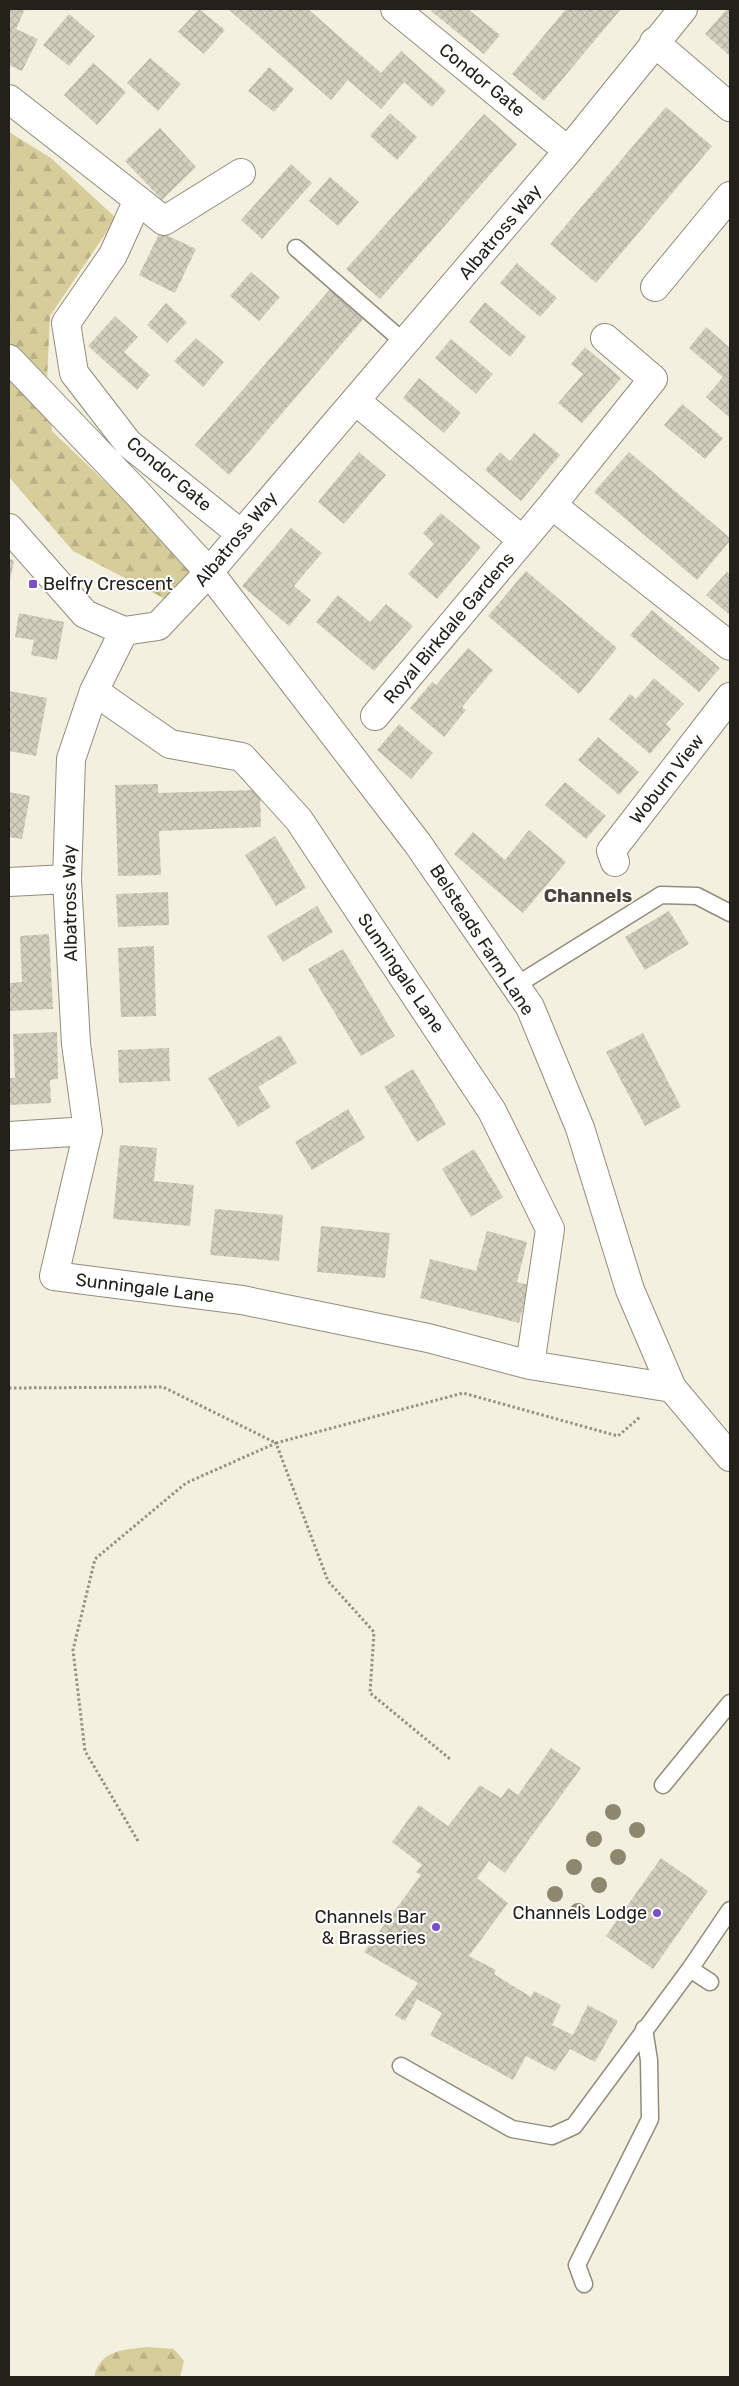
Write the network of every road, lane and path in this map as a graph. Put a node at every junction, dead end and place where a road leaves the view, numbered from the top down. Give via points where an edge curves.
1 (395, 9) edge
2 (682, 9) edge
3 (654, 42) junction
4 (9, 99) edge
5 (730, 108) edge
6 (568, 151) junction
7 (241, 173) dead end
8 (730, 196) edge
9 (138, 200) junction
10 (296, 248) dead end
11 (655, 287) dead end
12 (606, 338) dead end
13 (405, 344) junction
14 (9, 359) edge
15 (356, 401) junction
16 (552, 505) junction
17 (9, 528) edge
18 (241, 534) junction
19 (522, 540) junction
20 (209, 572) junction
21 (124, 631) junction
22 (730, 646) edge
23 (94, 691) junction
24 (730, 697) edge
25 (375, 716) dead end
26 (615, 862) dead end
27 (67, 879) junction
28 (9, 882) edge
29 (730, 913) edge
30 (515, 986) junction
31 (88, 1131) junction
32 (9, 1136) edge
33 (54, 1276) joint
34 (530, 1365) junction
35 (9, 1388) edge
36 (672, 1388) junction
37 (276, 1443) junction
38 (730, 1457) edge
39 (730, 1703) edge
40 (450, 1759) dead end
41 (663, 1785) dead end
42 (138, 1840) dead end
43 (730, 1910) edge
44 (690, 1969) junction
45 (710, 1982) dead end
46 (644, 2029) junction
47 (400, 2066) dead end
48 (584, 2284) dead end

1 - 6 street, Condor Gate
2 - 3 street, Albatross Way
3 - 5 street
3 - 6 street, Albatross Way
4 - 9 street
6 - 13 street, Albatross Way
7 - 9 street via 164,221
8 - 11 street
9 - 18 street, Condor Gate via 113,255 66,323 74,373 128,442
10 - 13 lane
12 - 16 street, Royal Birkdale Gardens via 653,379
13 - 15 street, Albatross Way
14 - 20 street, Condor Gate
15 - 18 street, Albatross Way
15 - 19 street, Royal Birkdale Gardens
16 - 19 street, Royal Birkdale Gardens
16 - 22 street
17 - 21 street via 85,614
18 - 20 street, Albatross Way
19 - 25 street, Royal Birkdale Gardens
20 - 21 street, Albatross Way via 158,626
20 - 30 street, Belsteads Farm Lane via 418,844
21 - 23 street, Albatross Way
23 - 27 street, Albatross Way via 70,759
23 - 34 street, Sunningale Lane via 170,744 242,757 299,820 492,1111 550,1229
24 - 26 street, Woburn View via 612,850
27 - 28 street
27 - 31 street, Albatross Way via 76,1044
29 - 30 lane via 697,896 661,895
30 - 36 street, Belsteads Farm Lane via 530,1008 580,1128 630,1290
31 - 32 street
31 - 33 street, Albatross Way
33 - 34 street, Sunningale Lane via 242,1300 428,1338
34 - 36 street, Sunningale Lane
35 - 37 path via 163,1387
36 - 37 path via 618,1436 464,1393
36 - 38 street, Belsteads Farm Lane
37 - 40 path via 328,1581 374,1632 370,1693
37 - 42 path via 186,1483 95,1559 73,1650 85,1751
39 - 41 lane
43 - 44 lane
44 - 45 lane
44 - 46 lane
46 - 47 lane via 574,2126 552,2136 512,2129
46 - 48 lane via 654,2064 650,2120 631,2166 577,2265

